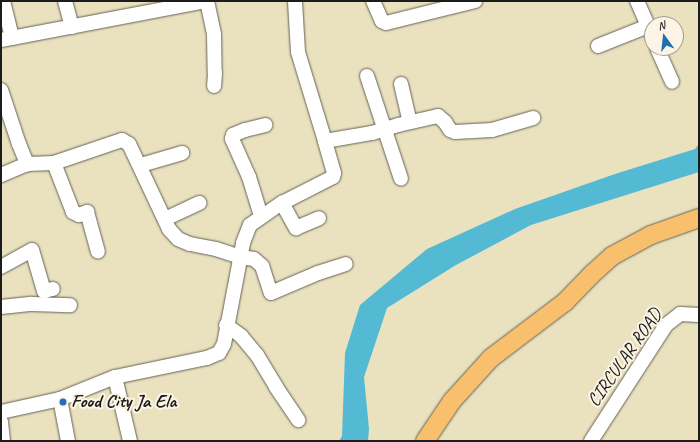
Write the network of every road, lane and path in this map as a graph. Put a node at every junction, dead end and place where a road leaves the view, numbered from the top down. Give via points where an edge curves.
1 (3, 1) edge
2 (66, 1) edge
3 (206, 1) edge
4 (295, 1) edge
5 (373, 1) edge
6 (475, 1) edge
7 (637, 1) edge
8 (145, 7) edge
9 (644, 17) edge
10 (72, 27) junction
11 (644, 33) edge
12 (7, 39) edge
13 (598, 46) dead end
14 (661, 56) edge
15 (367, 76) dead end
16 (672, 82) dead end
17 (401, 84) dead end
18 (214, 86) dead end
19 (1, 90) edge
20 (533, 118) dead end
21 (410, 122) junction
22 (265, 125) dead end
23 (384, 130) junction
24 (325, 141) junction
25 (182, 153) dead end
26 (54, 163) junction
27 (27, 164) junction
28 (140, 165) junction
29 (1, 175) edge
30 (401, 179) dead end
31 (200, 203) dead end
32 (282, 204) junction
33 (261, 216) junction
34 (319, 218) dead end
35 (699, 218) edge
36 (165, 219) junction
37 (98, 252) dead end
38 (241, 257) junction
39 (346, 264) dead end
40 (1, 267) edge
41 (53, 289) dead end
42 (70, 305) dead end
43 (1, 307) edge
44 (699, 315) edge
45 (226, 325) junction
46 (115, 377) junction
47 (60, 399) junction
48 (1, 412) edge
49 (298, 420) dead end
50 (1, 422) edge
51 (4, 441) edge
52 (68, 441) edge
53 (130, 441) edge
54 (425, 441) edge
55 (591, 441) edge

1 - 12 street
2 - 10 street
3 - 8 street
3 - 18 street via 214,34
4 - 24 street via 298,52
5 - 6 street via 382,21 386,23
7 - 9 street
8 - 10 street
10 - 12 street
11 - 13 street
14 - 16 street
15 - 23 street
17 - 21 street
19 - 27 street
20 - 21 street via 492,130 455,132 438,116
21 - 23 street
22 - 33 street via 239,132 233,135 232,139 249,177
23 - 24 street
23 - 30 street
24 - 32 street via 333,177
25 - 28 street
26 - 27 street
26 - 28 street via 122,140 129,144
26 - 37 street via 73,212 79,215 87,212
27 - 29 street
28 - 36 street
31 - 36 street
32 - 33 street
32 - 34 street via 296,228
33 - 38 street via 250,225
35 - 54 main road via 625,247 602,264 565,302 515,338 481,367 452,401
36 - 38 street via 178,239
38 - 39 street via 254,259 262,266 271,293
38 - 45 street
40 - 41 street via 32,250 44,291
42 - 43 street via 32,304
44 - 55 street, CIRCULAR ROAD via 680,314 666,325
45 - 46 street via 224,344 219,353 207,358
45 - 49 street via 241,336 258,355
46 - 47 street
46 - 53 street
47 - 48 street
47 - 52 street
50 - 51 street

